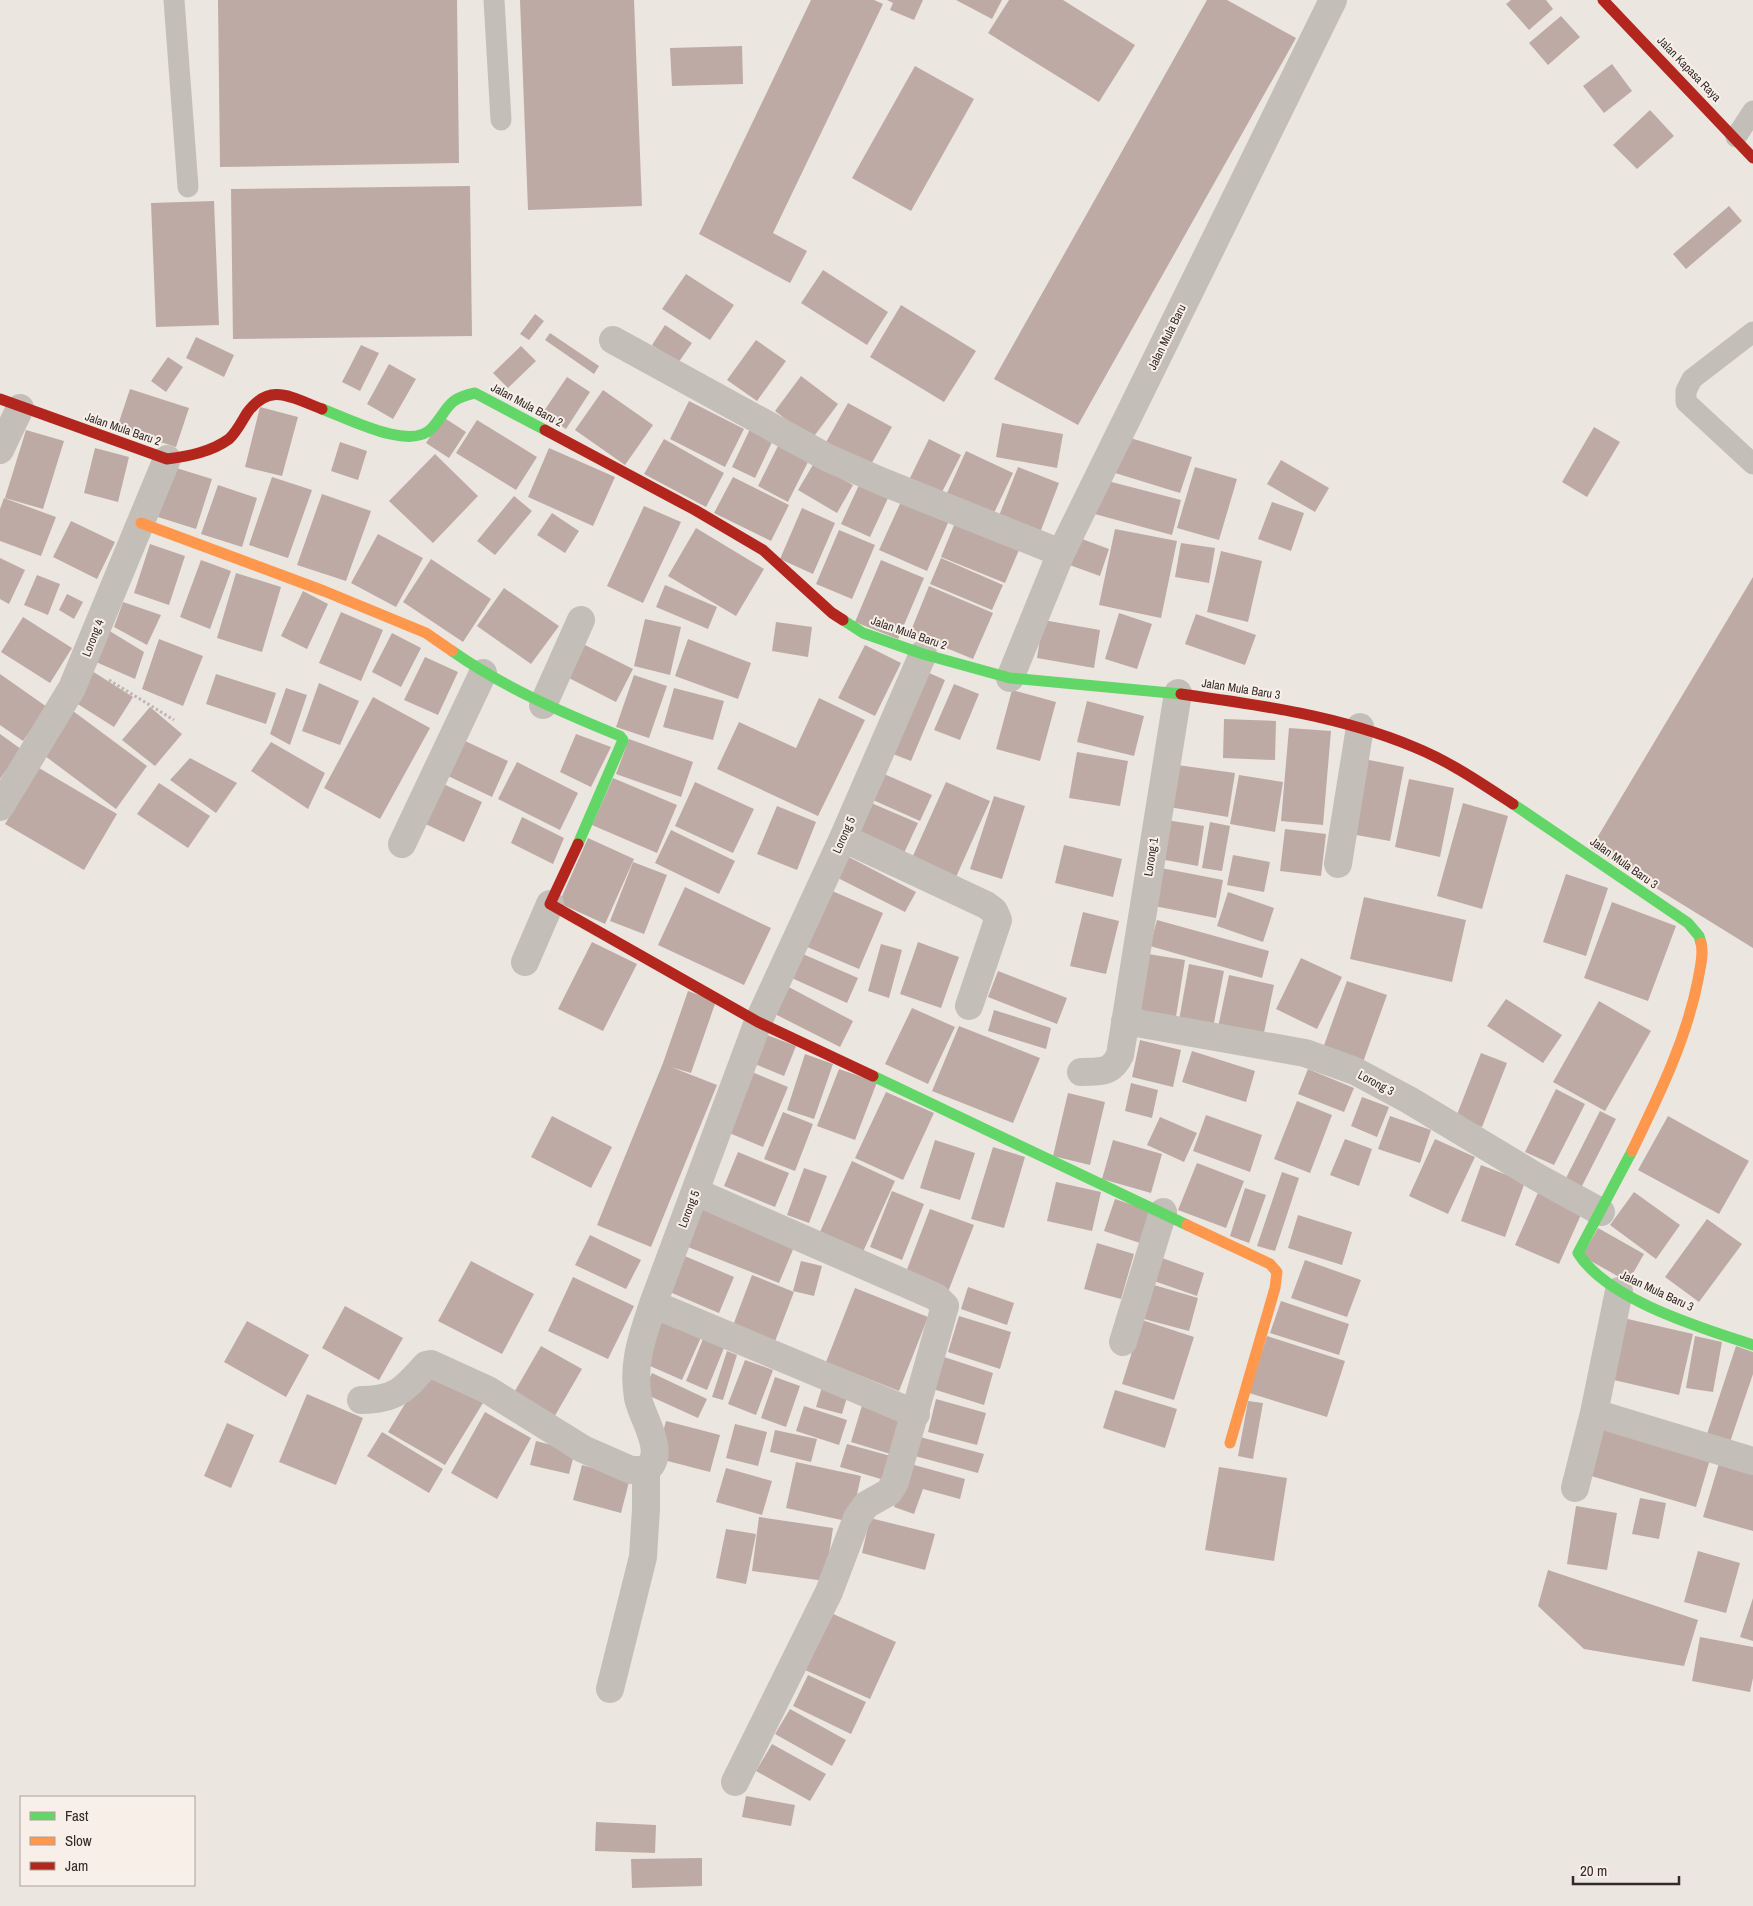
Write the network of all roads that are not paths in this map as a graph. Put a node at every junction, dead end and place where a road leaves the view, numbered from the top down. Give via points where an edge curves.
1 (174, 0) edge
2 (494, 0) edge
3 (1333, 0) edge
4 (1603, 0) edge
5 (1753, 112) edge
6 (501, 120) dead end
7 (1736, 137) junction
8 (1753, 158) edge
9 (188, 187) dead end
10 (1753, 332) edge
11 (613, 340) dead end
12 (10, 403) edge
13 (0, 450) edge
14 (166, 459) junction
15 (1753, 464) edge
16 (141, 522) junction
17 (1061, 553) junction
18 (581, 620) dead end
19 (923, 654) junction
20 (483, 673) junction
21 (1010, 678) junction
22 (1178, 693) junction
23 (543, 705) junction
24 (1360, 727) junction
25 (0, 807) edge
26 (843, 838) junction
27 (402, 844) dead end
28 (1338, 864) dead end
29 (550, 904) junction
30 (525, 962) dead end
31 (969, 1006) dead end
32 (1125, 1021) junction
33 (758, 1022) junction
34 (1081, 1072) dead end
35 (696, 1192) junction
36 (1163, 1212) junction
37 (1602, 1212) junction
38 (1619, 1291) junction
39 (653, 1304) junction
40 (1123, 1342) dead end
41 (1753, 1345) edge
42 (360, 1400) dead end
43 (1594, 1413) junction
44 (916, 1414) junction
45 (1230, 1443) dead end
46 (1753, 1461) edge
47 (646, 1470) junction
48 (1575, 1488) dead end
49 (610, 1689) dead end
50 (735, 1782) dead end

1 - 9 lane
2 - 6 lane
3 - 17 street, Jalan Mula Baru
4 - 7 street, Jalan Kapasa Raya
5 - 7 lane
7 - 8 street, Jalan Kapasa Raya
10 - 15 lane via 1692,378 1686,391 1686,402
11 - 17 street via 828,458
12 - 13 street
12 - 14 street, Jalan Mula Baru 2
14 - 16 street, Lorong 4
14 - 19 street, Jalan Mula Baru 2 via 196,455 230,438 263,396 290,397 413,440 427,434 451,400 461,394 475,393 696,510 763,550 832,612 863,633
16 - 20 street via 426,633
16 - 25 street, Lorong 4 via 72,688
17 - 21 street, Jalan Mula Baru
18 - 23 street
19 - 21 street, Jalan Mula Baru 2
19 - 26 street, Lorong 5
20 - 23 street
20 - 27 street
21 - 22 street, Jalan Mula Baru 3
22 - 24 street, Jalan Mula Baru 3 via 1265,706
22 - 32 street, Lorong 1
23 - 29 street via 611,731 623,740
24 - 28 street
24 - 37 street, Jalan Mula Baru 3 via 1415,747 1465,773 1680,918 1699,936 1703,952 1694,1000 1673,1066
26 - 31 street via 994,911 998,920
26 - 33 street, Lorong 5
29 - 30 street
29 - 33 street
32 - 34 street, Lorong 1 via 1120,1055 1113,1067
32 - 37 street, Lorong 3 via 1306,1054 1355,1072
33 - 35 street, Lorong 5
33 - 36 street
35 - 39 street, Lorong 5
35 - 44 street via 853,1259 943,1303 945,1306
36 - 40 street
36 - 45 street via 1270,1264 1277,1272 1272,1301
37 - 38 street, Jalan Mula Baru 3 via 1578,1253 1585,1265
38 - 41 street, Jalan Mula Baru 3
38 - 43 street
39 - 44 street
39 - 47 street, Lorong 5 via 635,1368 638,1400 653,1440 654,1460
42 - 47 street via 382,1400 400,1393 426,1365 439,1366 488,1390 583,1449 631,1470
43 - 46 street
43 - 48 street
44 - 50 street via 896,1482 889,1492 866,1504 857,1518 829,1592
47 - 49 street, Lorong 5 via 643,1557

